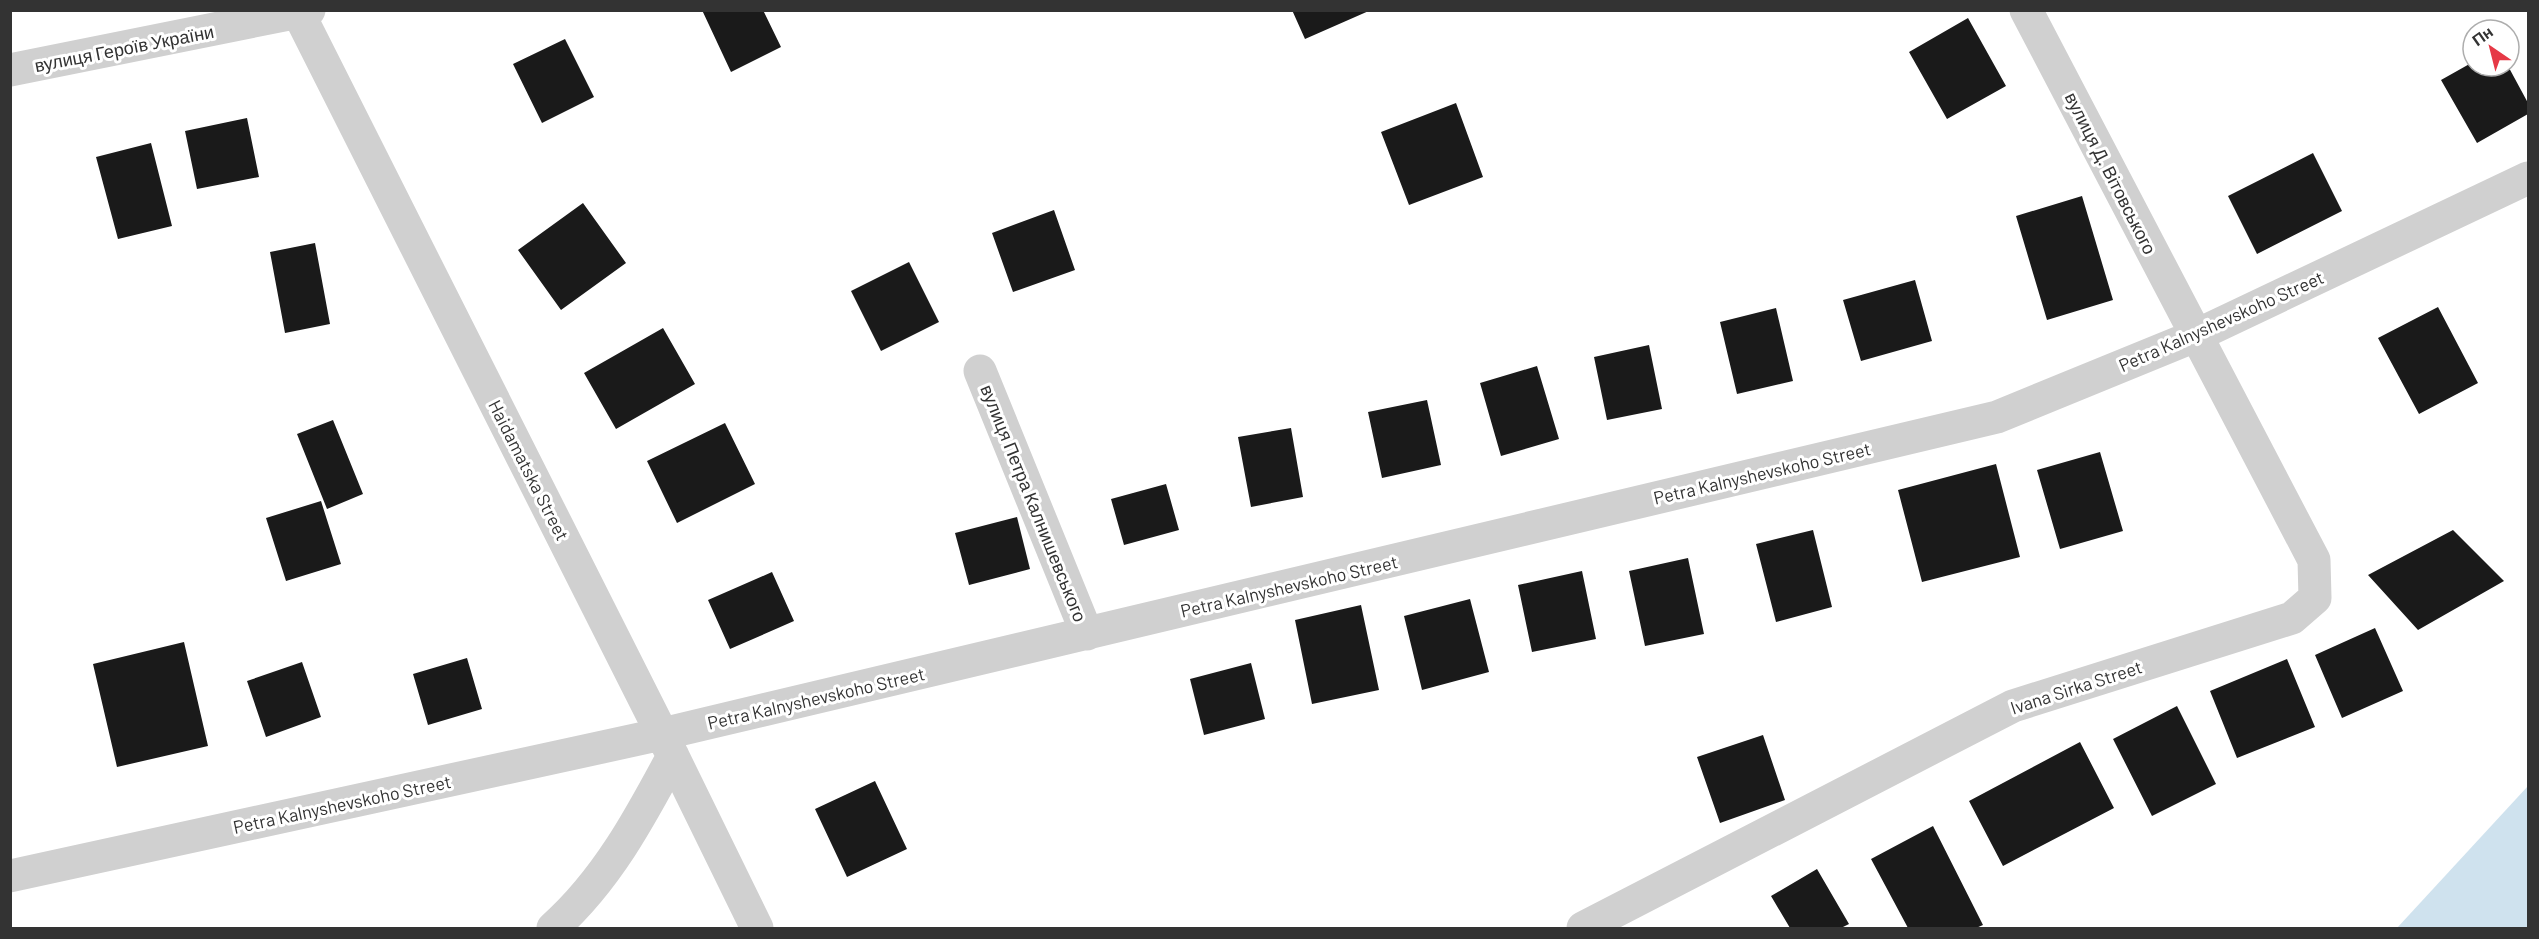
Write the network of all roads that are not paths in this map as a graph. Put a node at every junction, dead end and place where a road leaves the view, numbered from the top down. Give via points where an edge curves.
1 (2026, 10) edge
2 (304, 12) edge
3 (10, 70) edge
4 (2529, 178) edge
5 (2195, 336) junction
6 (980, 371) dead end
7 (1087, 634) junction
8 (668, 745) junction
9 (10, 876) edge
10 (553, 928) edge
11 (757, 928) edge
12 (1583, 928) edge

1 - 5 street, вулиця Д. Вітовського
2 - 3 street, вулиця Героїв України
2 - 8 street, Haidamatska Street
4 - 5 street, Petra Kalnyshevskoho Street
5 - 7 street, Petra Kalnyshevskoho Street via 1997,417
5 - 12 street, Ivana Sirka Street via 2314,560 2315,598 2292,618 2013,706
6 - 7 street, вулиця Петра Калнишевського
7 - 8 street, Petra Kalnyshevskoho Street
8 - 9 street, Petra Kalnyshevskoho Street
8 - 10 street via 645,809 622,846 595,884
8 - 11 street, Haidamatska Street

